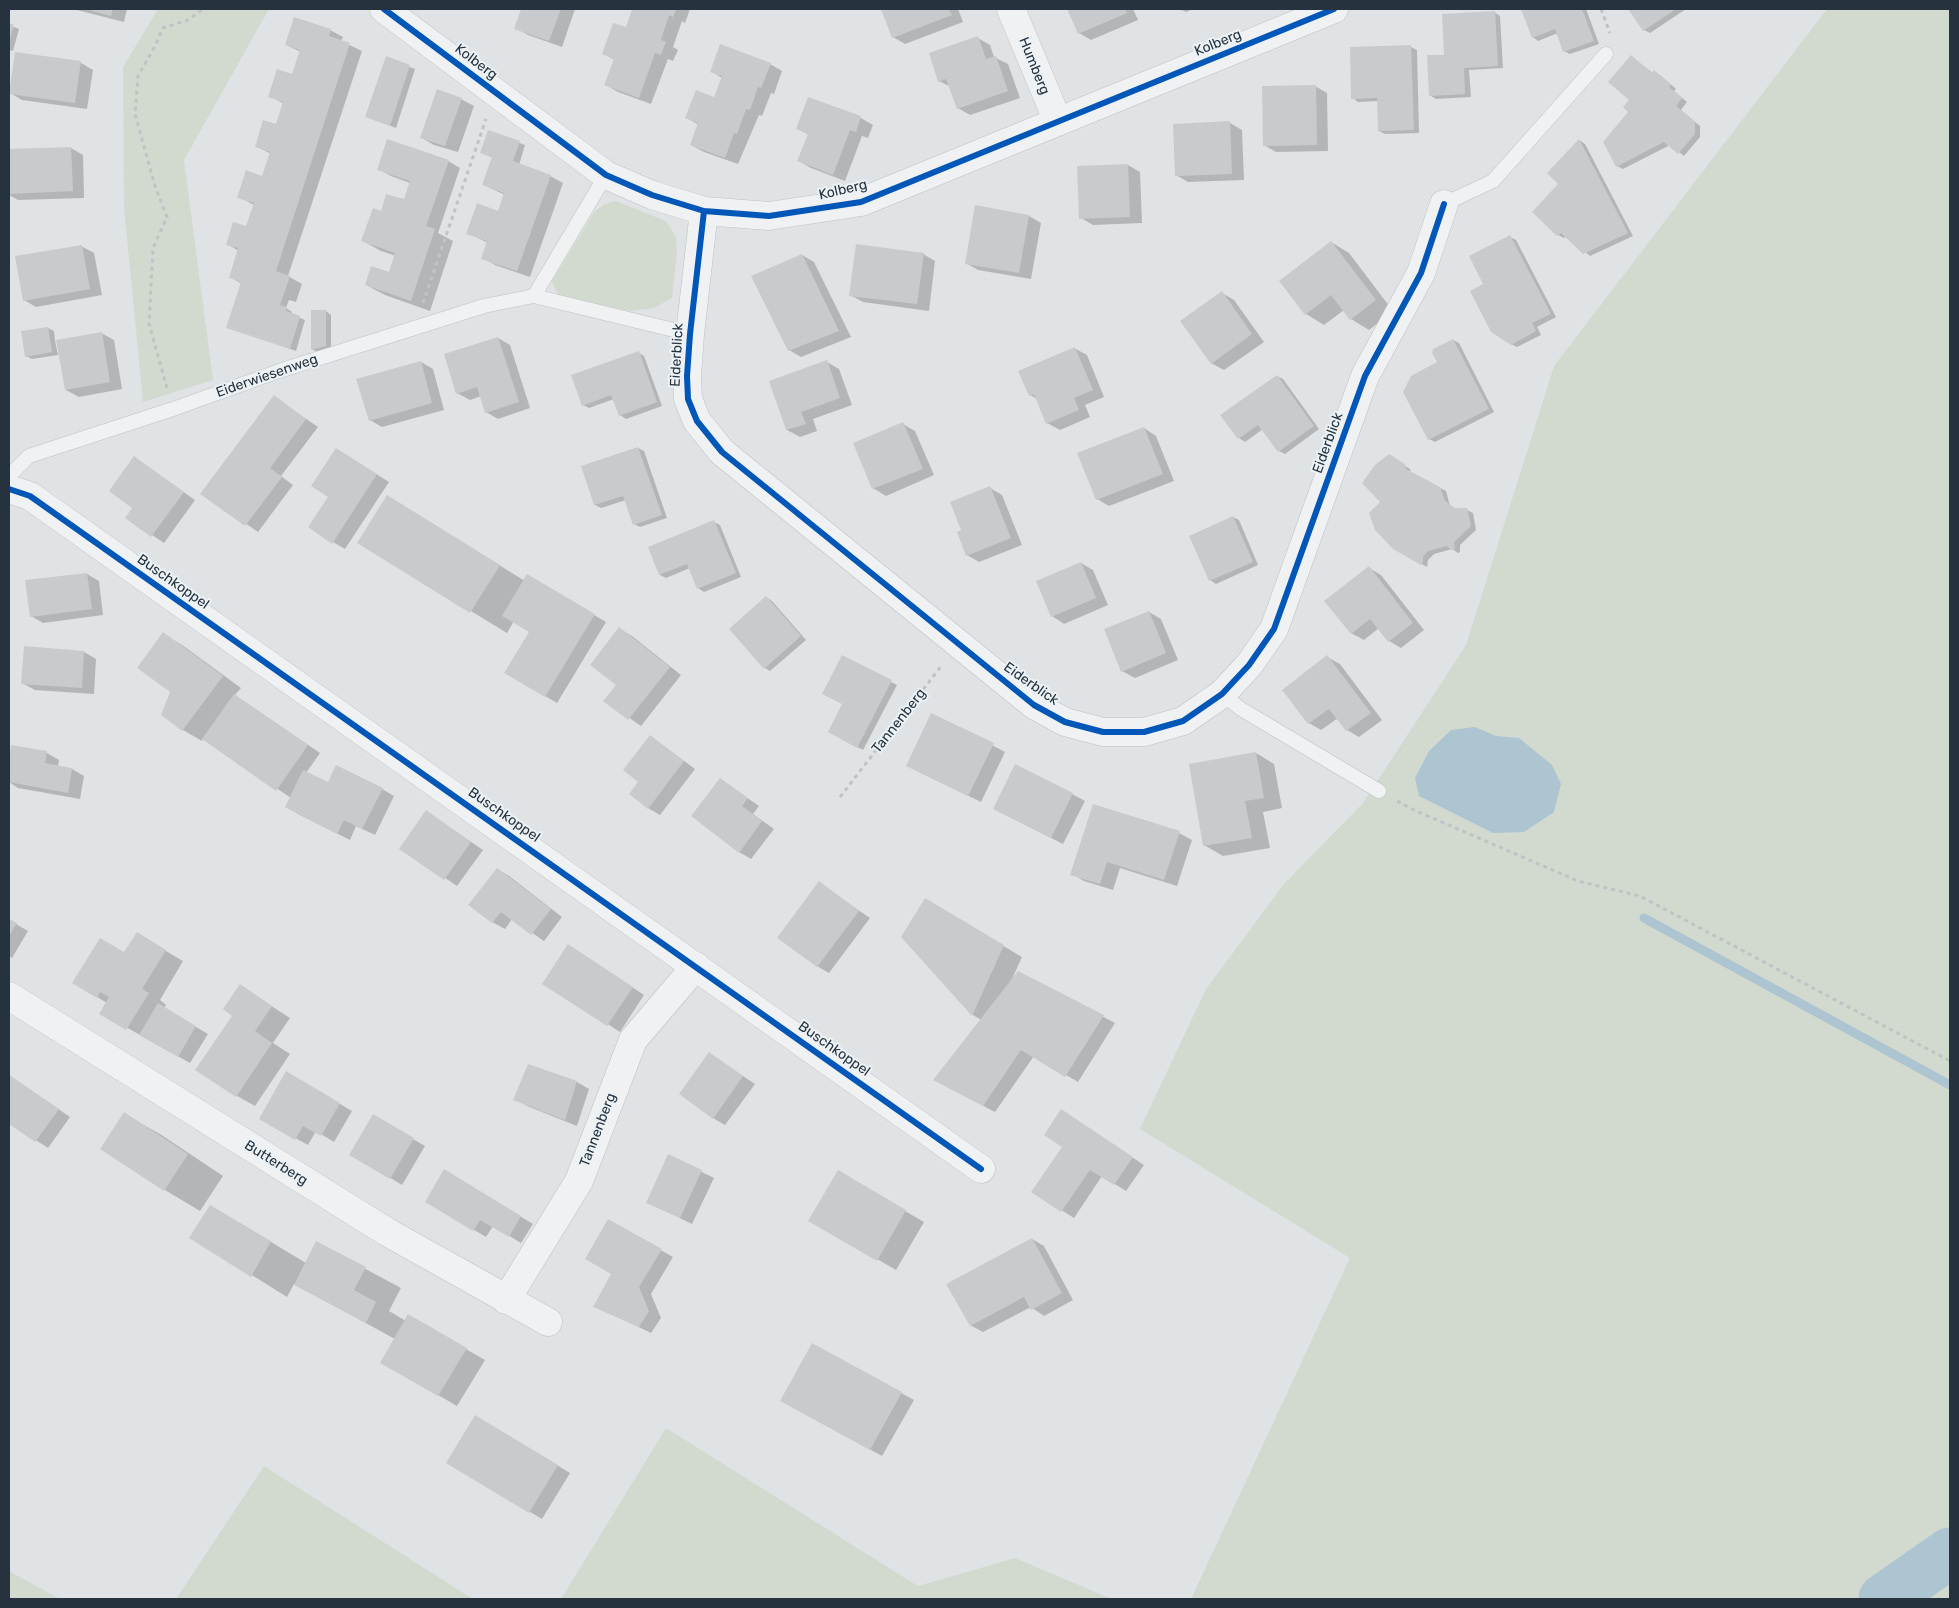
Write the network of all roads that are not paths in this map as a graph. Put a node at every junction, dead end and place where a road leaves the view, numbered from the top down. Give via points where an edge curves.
1 (384, 9) edge
2 (1011, 9) edge
3 (1334, 9) edge
4 (1606, 54) dead end
5 (1058, 122) junction
6 (606, 175) junction
7 (1444, 204) joint
8 (704, 211) junction
9 (534, 296) junction
10 (690, 334) junction
11 (9, 476) edge
12 (9, 489) edge
13 (1222, 694) junction
14 (1379, 791) road end
15 (696, 966) junction
16 (9, 996) edge
17 (980, 1169) dead end
18 (506, 1300) junction
19 (548, 1322) dead end

1 - 6 street, Kolberg
2 - 5 street, Humberg
3 - 5 street, Kolberg
4 - 7 lane via 1492,180
5 - 8 street, Kolberg via 860,202 769,216
6 - 8 street, Kolberg via 652,195
6 - 9 lane
7 - 13 street, Eiderblick via 1421,273 1366,376 1274,629 1249,665
8 - 10 street, Eiderblick
9 - 10 lane
9 - 11 lane, Eiderwiesenweg via 484,306 414,328 29,456
10 - 13 street, Eiderblick via 688,399 697,421 722,452 1034,705 1065,722 1103,732 1144,732 1183,721
12 - 15 street, Buschkoppel via 30,496
13 - 14 lane via 1241,709
15 - 17 street, Buschkoppel
15 - 18 street, Tannenberg via 633,1040 579,1181
16 - 18 street, Butterberg via 387,1232
18 - 19 street, Butterberg

